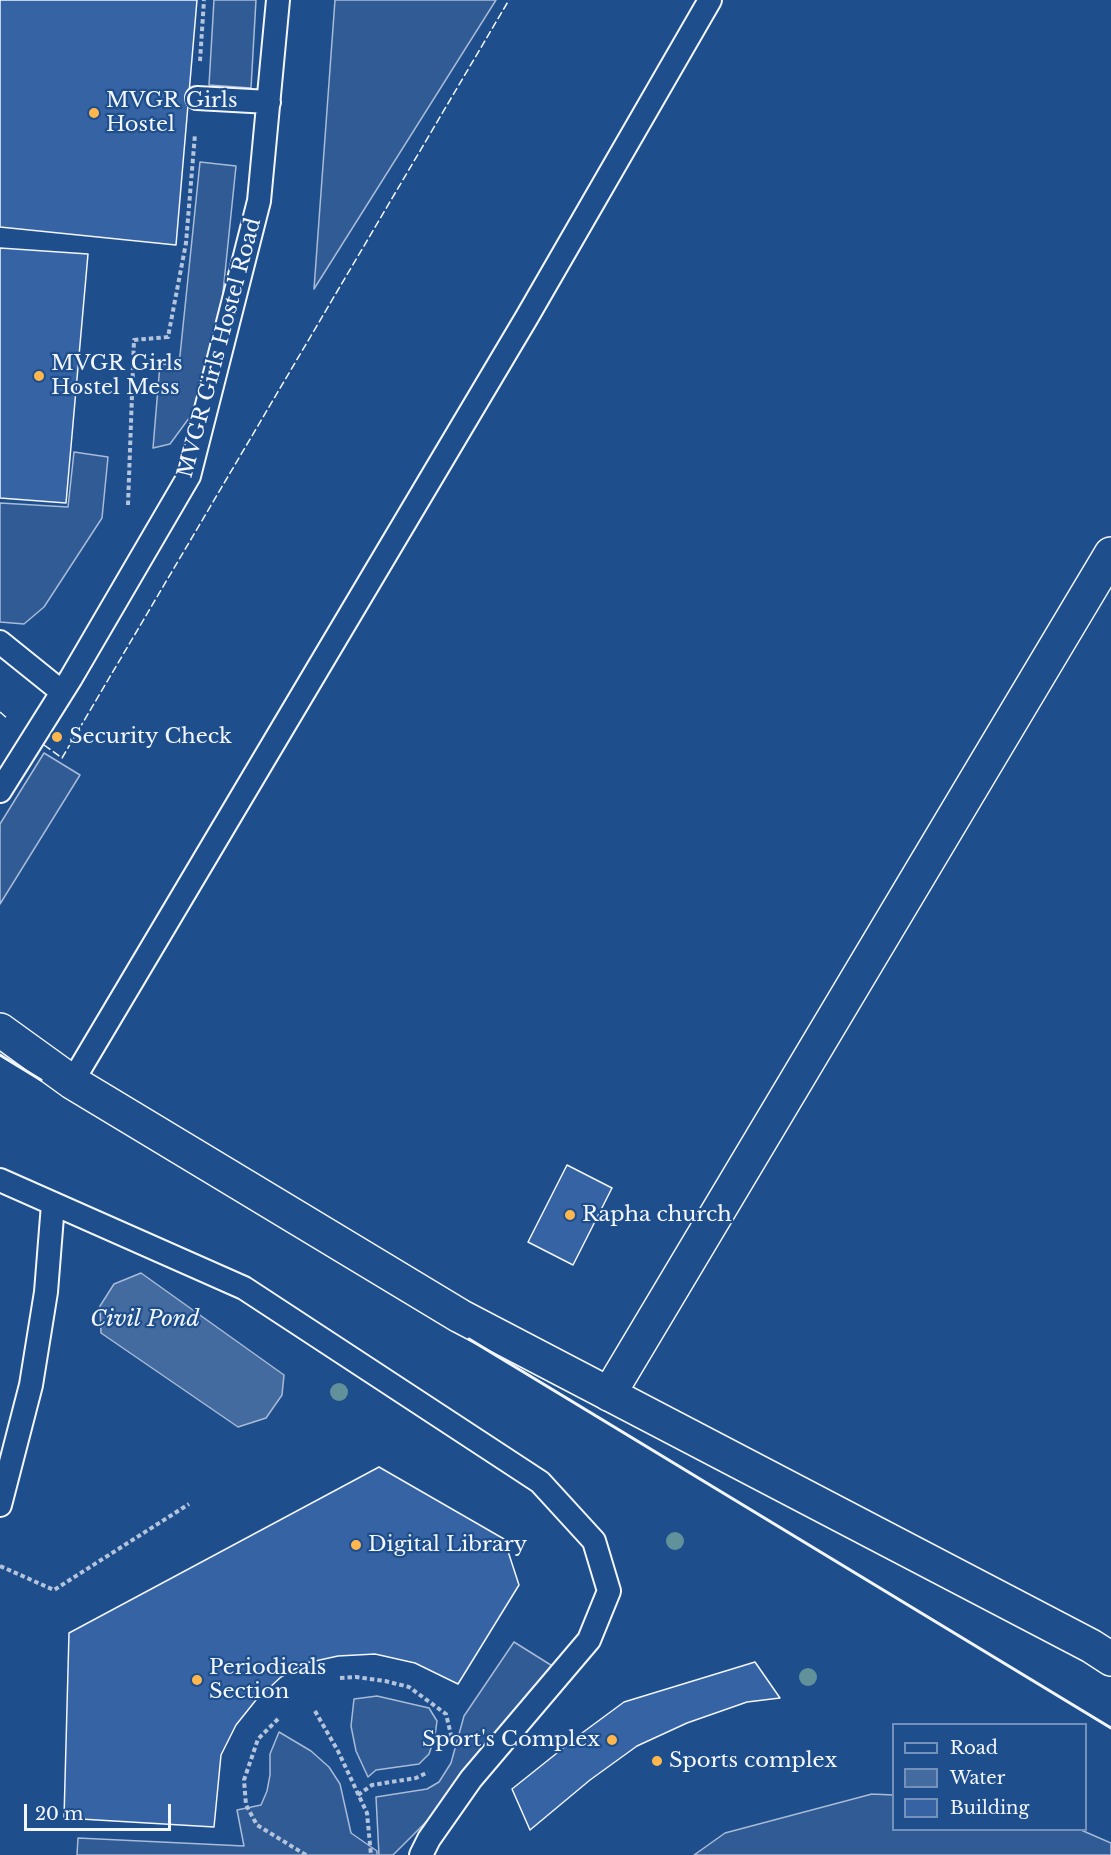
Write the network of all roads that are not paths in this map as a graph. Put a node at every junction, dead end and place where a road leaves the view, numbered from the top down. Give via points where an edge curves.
1 (278, 0) edge
2 (710, 0) edge
3 (198, 98) road end
4 (269, 102) junction
5 (1111, 554) edge
6 (0, 642) edge
7 (62, 692) junction
8 (0, 791) edge
9 (0, 1030) edge
10 (72, 1082) junction
11 (0, 1180) edge
12 (53, 1204) junction
13 (609, 1394) junction
14 (0, 1504) edge
15 (1111, 1659) edge
16 (421, 1855) edge

1 - 4 lane, MVGR Girls Hostel Road
2 - 10 lane via 527,317
3 - 4 lane
4 - 7 lane, MVGR Girls Hostel Road via 259,201 189,476
5 - 13 street
6 - 7 lane
7 - 8 lane, MVGR Girls Hostel Road
9 - 10 street
10 - 13 street via 460,1316
11 - 12 lane
12 - 14 lane via 46,1292 31,1385
12 - 16 lane via 244,1288 540,1482 594,1540 609,1591 590,1640 471,1779
13 - 15 street

